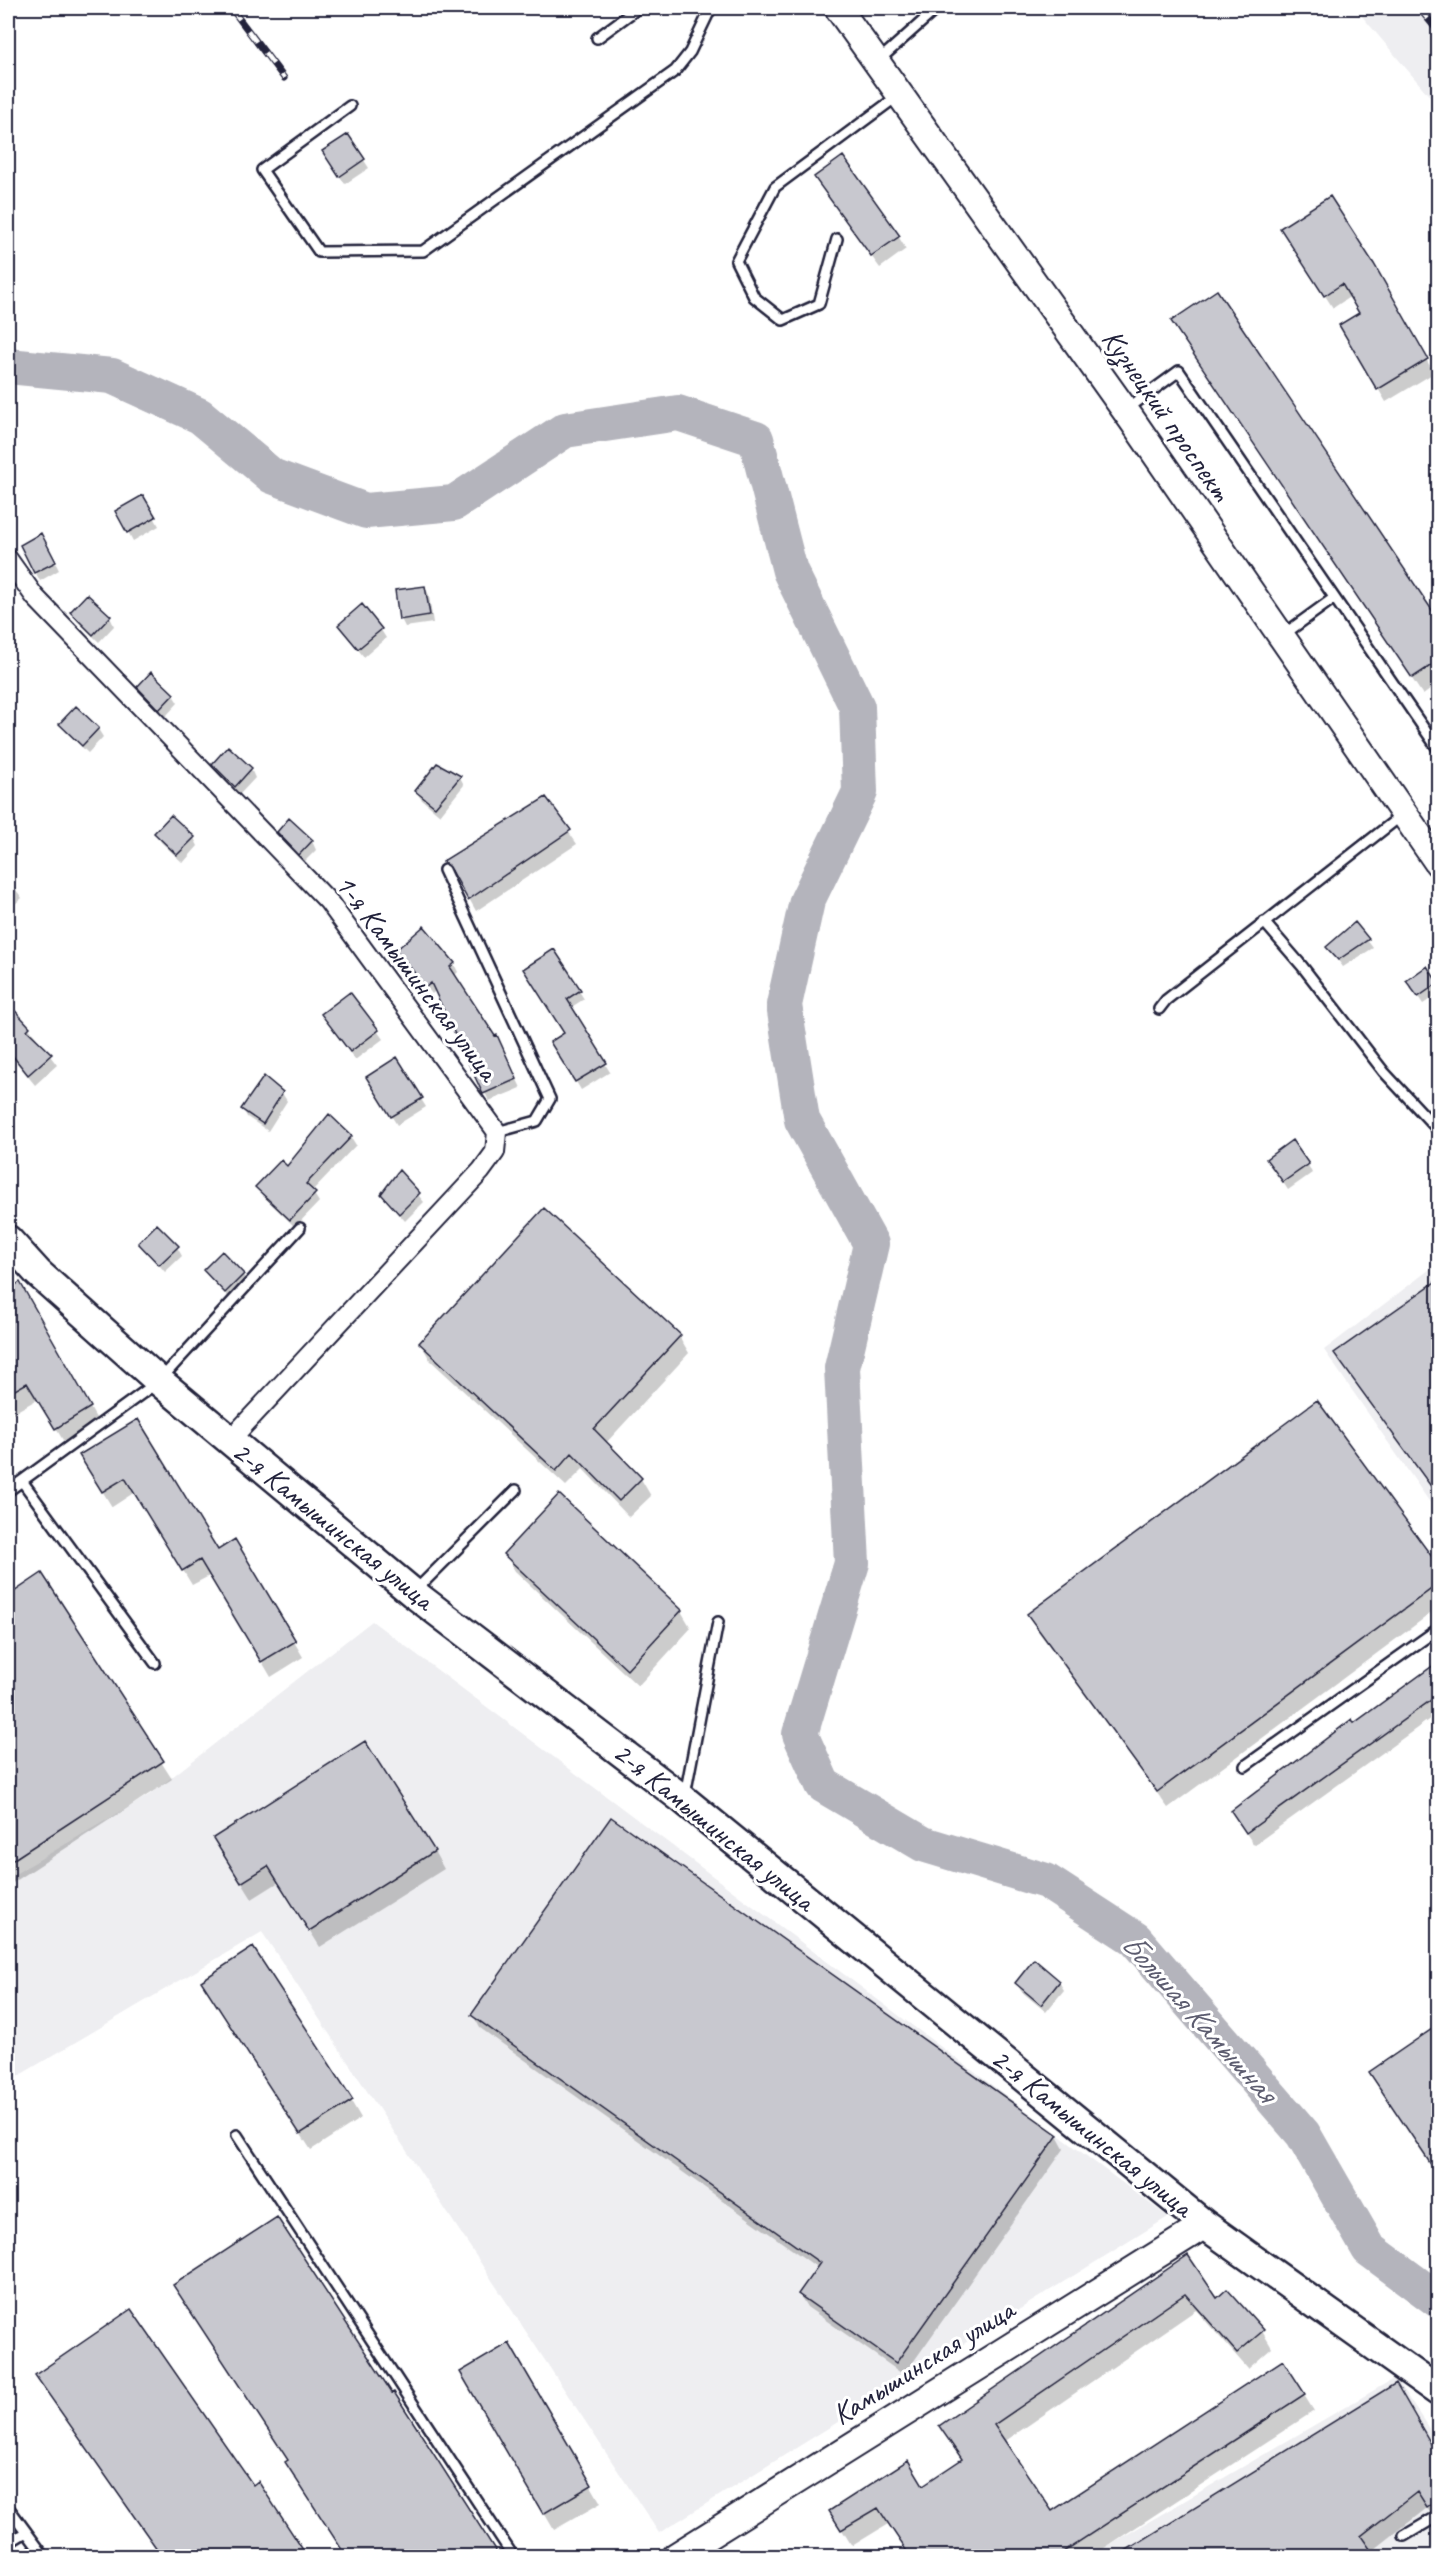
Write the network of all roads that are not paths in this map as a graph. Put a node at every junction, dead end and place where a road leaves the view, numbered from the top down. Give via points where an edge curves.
1 (638, 8) edge
2 (711, 8) edge
3 (838, 8) edge
4 (933, 12) dead end
5 (597, 38) dead end
6 (876, 63) junction
7 (899, 96) junction
8 (350, 106) dead end
9 (837, 239) dead end
10 (1125, 411) junction
11 (8, 559) edge
12 (1334, 598) junction
13 (1281, 636) junction
14 (1438, 749) edge
15 (1404, 813) junction
16 (1438, 863) edge
17 (444, 870) dead end
18 (1264, 922) junction
19 (1159, 1009) dead end
20 (1438, 1130) edge
21 (497, 1132) junction
22 (300, 1228) dead end
23 (8, 1240) edge
24 (159, 1381) junction
25 (230, 1440) junction
26 (22, 1481) junction
27 (516, 1490) dead end
28 (8, 1491) edge
29 (413, 1593) junction
30 (718, 1622) dead end
31 (1438, 1629) edge
32 (155, 1663) dead end
33 (1245, 1766) dead end
34 (684, 1800) junction
35 (237, 2135) dead end
36 (1205, 2225) junction
37 (1438, 2391) edge
38 (8, 2507) edge
39 (1438, 2516) edge
40 (26, 2532) junction
41 (1404, 2536) dead end
42 (8, 2543) edge
43 (44, 2556) edge
44 (513, 2556) edge
45 (676, 2556) edge

1 - 5 lane
2 - 8 lane via 690,52 675,70 423,250 319,252 262,170
3 - 6 street, Кузнецкий проспект
4 - 6 lane
6 - 7 street, Кузнецкий проспект
7 - 9 lane via 776,187 736,261 754,297 783,320 819,304
7 - 10 street, Кузнецкий проспект
10 - 12 lane via 1179,371
10 - 13 street, Кузнецкий проспект
11 - 21 street, 1-я Камышинская улица via 35,597 328,901
12 - 13 lane
12 - 14 lane
13 - 15 street, Кузнецкий проспект
15 - 16 street, Кузнецкий проспект
15 - 18 lane
17 - 21 lane via 550,1099 537,1121
18 - 19 lane
18 - 20 lane via 1384,1072
21 - 25 street via 495,1152 481,1171
22 - 24 lane
23 - 24 main road, 2-я Камышинская улица via 38,1273
24 - 25 main road, 2-я Камышинская улица
24 - 26 lane
25 - 29 main road, 2-я Камышинская улица
26 - 28 lane
26 - 32 lane
27 - 29 lane
29 - 34 main road, 2-я Камышинская улица
30 - 34 lane
31 - 33 lane
34 - 36 main road, 2-я Камышинская улица
35 - 44 lane
36 - 37 main road, 2-я Камышинская улица
36 - 45 street, Камышинская улица
38 - 40 lane
39 - 41 lane
40 - 42 lane
40 - 43 lane

